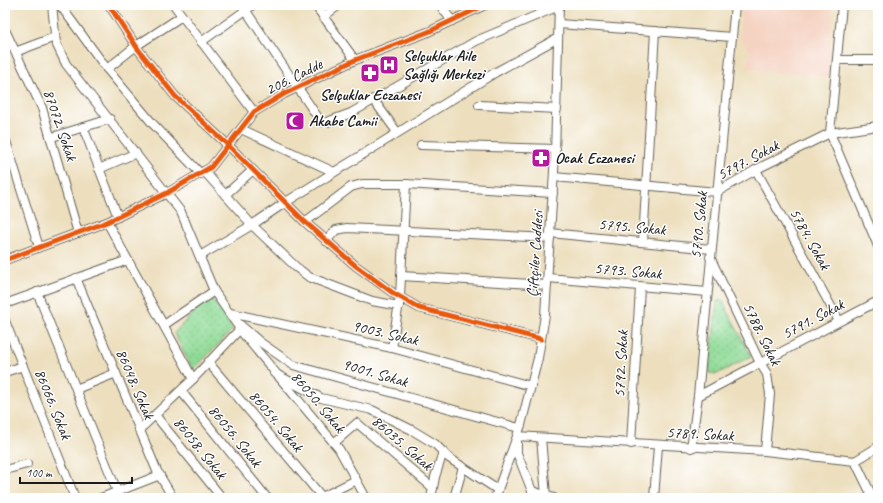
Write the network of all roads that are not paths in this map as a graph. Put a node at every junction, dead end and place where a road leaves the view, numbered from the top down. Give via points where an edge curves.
1 (52, 5) edge
2 (60, 5) edge
3 (109, 5) edge
4 (174, 5) edge
5 (315, 5) edge
6 (339, 5) edge
7 (440, 5) edge
8 (485, 5) edge
9 (559, 5) edge
10 (735, 5) edge
11 (842, 5) edge
12 (247, 7) edge
13 (182, 16) junction
14 (323, 17) junction
15 (452, 21) junction
16 (559, 24) junction
17 (5, 30) edge
18 (655, 31) junction
19 (55, 37) junction
20 (732, 37) junction
21 (558, 38) junction
22 (201, 42) junction
23 (136, 46) junction
24 (15, 52) junction
25 (355, 60) junction
26 (837, 60) junction
27 (878, 60) edge
28 (107, 69) junction
29 (300, 88) junction
30 (373, 99) junction
31 (479, 105) dead end
32 (557, 109) junction
33 (254, 112) junction
34 (110, 119) junction
35 (878, 126) edge
36 (83, 127) junction
37 (241, 129) junction
38 (397, 132) junction
39 (830, 134) junction
40 (52, 137) junction
41 (5, 138) edge
42 (421, 145) dead end
43 (229, 146) junction
44 (556, 148) junction
45 (136, 153) junction
46 (99, 169) junction
47 (253, 170) junction
48 (756, 170) junction
49 (334, 172) junction
50 (203, 173) junction
51 (554, 177) junction
52 (406, 184) junction
53 (646, 186) junction
54 (717, 192) junction
55 (167, 193) junction
56 (553, 193) junction
57 (225, 195) junction
58 (286, 202) junction
59 (118, 217) junction
60 (108, 222) junction
61 (305, 222) junction
62 (252, 225) junction
63 (404, 230) junction
64 (78, 233) junction
65 (550, 236) junction
66 (326, 241) junction
67 (643, 242) junction
68 (878, 246) edge
69 (39, 247) junction
70 (710, 253) junction
71 (200, 256) junction
72 (5, 260) edge
73 (128, 260) junction
74 (402, 276) junction
75 (76, 278) junction
76 (547, 282) junction
77 (640, 287) junction
78 (214, 291) junction
79 (37, 292) junction
80 (706, 292) junction
81 (400, 296) junction
82 (878, 301) edge
83 (5, 304) edge
84 (399, 306) junction
85 (233, 317) junction
86 (5, 321) edge
87 (840, 321) junction
88 (164, 325) junction
89 (240, 329) junction
90 (541, 339) junction
91 (392, 348) junction
92 (208, 362) junction
93 (760, 363) junction
94 (23, 366) junction
95 (5, 372) edge
96 (274, 372) junction
97 (116, 373) junction
98 (193, 379) junction
99 (531, 386) junction
100 (76, 389) junction
101 (181, 391) junction
102 (698, 396) junction
103 (155, 415) junction
104 (140, 430) junction
105 (518, 432) junction
106 (541, 438) junction
107 (334, 443) junction
108 (631, 444) junction
109 (658, 446) junction
110 (691, 448) junction
111 (878, 448) edge
112 (765, 451) junction
113 (443, 452) junction
114 (855, 461) junction
115 (27, 464) dead end
116 (463, 468) junction
117 (5, 470) edge
118 (160, 476) junction
119 (356, 480) junction
120 (433, 488) junction
121 (117, 490) junction
122 (498, 490) junction
123 (532, 495) edge
124 (550, 497) edge
125 (75, 498) edge
126 (101, 498) edge
127 (173, 498) edge
128 (222, 498) edge
129 (266, 498) edge
130 (321, 498) edge
131 (366, 498) edge
132 (431, 498) edge
133 (454, 498) edge
134 (495, 498) edge
135 (654, 498) edge
136 (873, 498) edge

1 - 19 street
2 - 28 street
3 - 23 street
4 - 13 street
5 - 14 street
6 - 14 street
7 - 15 street
8 - 15 street, 206. Cadde
9 - 16 street, Çiftçiler Caddesi
9 - 30 street via 476,41
10 - 20 street, 5790. Sokak
11 - 26 street
12 - 22 street
12 - 29 street
13 - 22 street
13 - 23 street
14 - 25 street
15 - 25 street, 206. Cadde
16 - 18 street
16 - 21 street, Çiftçiler Caddesi
17 - 24 street, 87072. Sokak
18 - 20 street
18 - 53 street
19 - 24 street
19 - 34 street via 66,64
20 - 54 street, 5790. Sokak
21 - 32 street, Çiftçiler Caddesi
21 - 38 street
22 - 33 street
23 - 28 street
23 - 43 street via 175,96
24 - 40 street, 87072. Sokak via 42,108
25 - 29 street, 206. Cadde
26 - 27 street
26 - 39 street
28 - 50 street via 153,124
29 - 30 street via 321,122 351,113
29 - 33 street, 206. Cadde via 284,94
30 - 38 street
31 - 32 street
32 - 44 street, Çiftçiler Caddesi
33 - 37 street, 206. Cadde
34 - 36 street
34 - 45 street
35 - 39 street, 5797. Sokak
36 - 40 street
36 - 46 street
37 - 43 street, 206. Cadde
37 - 49 street
38 - 49 street
39 - 48 street, 5797. Sokak
39 - 68 street
40 - 64 street, 87072. Sokak
41 - 69 street
42 - 44 street
43 - 47 street
43 - 50 street, 206. Cadde
44 - 51 street, Çiftçiler Caddesi
45 - 46 street
45 - 55 street
46 - 59 street
47 - 57 street
47 - 58 street
48 - 54 street, 5797. Sokak
48 - 87 street, 5784. Sokak
49 - 58 street
50 - 55 street, 206. Cadde
50 - 57 street
51 - 53 street, 5797. Sokak
51 - 56 street, Çiftçiler Caddesi
52 - 56 street
52 - 61 street via 362,184 351,187
52 - 63 street
53 - 54 street, 5797. Sokak
53 - 67 street
54 - 70 street, 5790. Sokak
55 - 59 street, 206. Cadde
55 - 71 street via 181,212
56 - 65 street, Çiftçiler Caddesi
57 - 62 street
58 - 61 street
58 - 62 street
59 - 60 street, 206. Cadde
60 - 64 street, 206. Cadde
60 - 73 street
61 - 66 street
62 - 71 street
62 - 84 street via 309,277 372,301
63 - 65 street, 5795. Sokak
63 - 66 street, 5795. Sokak via 347,228 336,230
63 - 74 street
64 - 69 street, 206. Cadde
65 - 67 street, 5795. Sokak
65 - 76 street, Çiftçiler Caddesi
66 - 81 street via 356,266
67 - 70 street, 5795. Sokak
69 - 72 street, 206. Cadde
70 - 80 street, 5790. Sokak
70 - 93 street, 5788. Sokak
71 - 78 street
73 - 75 street
73 - 88 street
74 - 76 street, 5793. Sokak
74 - 81 street
75 - 79 street
75 - 97 street, 86048. Sokak
76 - 77 street, 5793. Sokak
76 - 90 street, Çiftçiler Caddesi
77 - 80 street, 5793. Sokak
77 - 108 street, 5792. Sokak
78 - 85 street
78 - 88 street
79 - 83 street
79 - 100 street
80 - 102 street, 5790. Sokak
81 - 84 street
81 - 90 street via 419,308
82 - 87 street, 5791. Sokak
84 - 91 street
85 - 89 street, 86050. Sokak
85 - 91 street, 9003. Sokak
85 - 105 street, 9001. Sokak via 260,342 293,365
86 - 94 street, 86066. Sokak
87 - 93 street, 5791. Sokak
88 - 98 street
89 - 92 street
89 - 96 street, 86050. Sokak
90 - 99 street, Çiftçiler Caddesi
91 - 99 street, 9003. Sokak
92 - 98 street
92 - 130 street, 86054. Sokak
93 - 102 street, 5791. Sokak
93 - 112 street, 5788. Sokak via 767,374 770,394
94 - 95 street
94 - 125 street, 86066. Sokak
96 - 107 street, 86050. Sokak
96 - 113 street via 321,398 372,410 412,430
97 - 100 street
97 - 104 street, 86048. Sokak
98 - 101 street
99 - 105 street, Çiftçiler Caddesi
100 - 121 street
101 - 103 street
101 - 129 street, 86056. Sokak
102 - 110 street, 5790. Sokak
103 - 104 street
103 - 128 street, 86058. Sokak
104 - 118 street, 86048. Sokak
105 - 106 street, 5789. Sokak
105 - 122 street, Çiftçiler Caddesi
105 - 123 street via 517,453
106 - 108 street, 5789. Sokak
106 - 124 street
107 - 119 street, 86050. Sokak
107 - 120 street, 86035. Sokak via 357,423
108 - 109 street, 5789. Sokak
109 - 110 street, 5789. Sokak
109 - 135 street
110 - 112 street, 5789. Sokak
111 - 114 street
112 - 114 street, 5789. Sokak
113 - 116 street
113 - 120 street
114 - 136 street
115 - 117 street
116 - 122 street
116 - 133 street
118 - 121 street
118 - 127 street, 86048. Sokak
119 - 130 street
119 - 131 street, 86050. Sokak
120 - 132 street
121 - 126 street
122 - 134 street, Çiftçiler Caddesi
123 - 124 street

